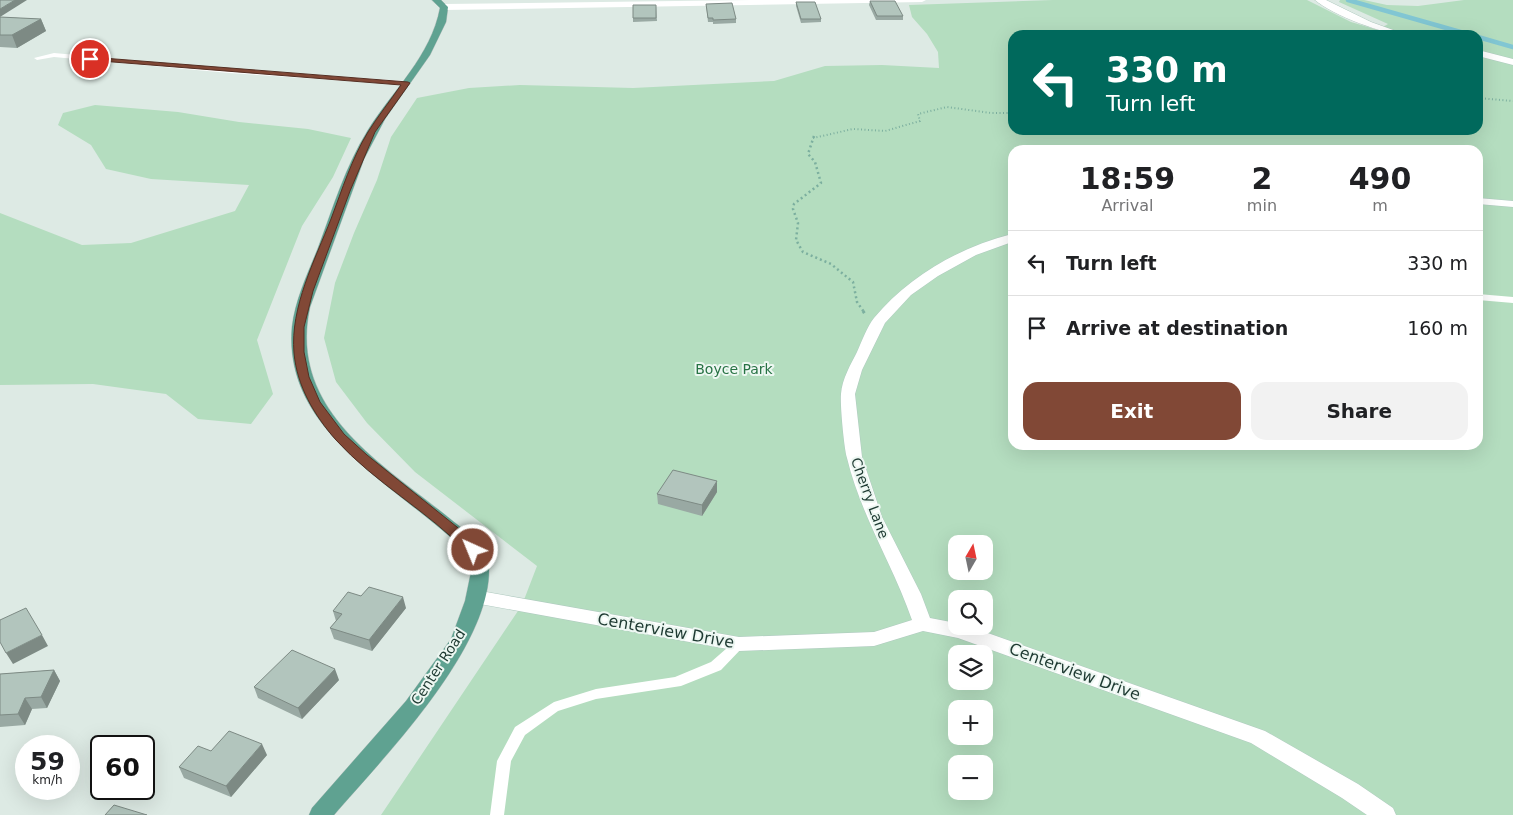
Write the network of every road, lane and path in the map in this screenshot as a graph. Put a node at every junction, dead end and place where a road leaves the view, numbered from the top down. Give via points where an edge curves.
1 (922, 0) edge
2 (1319, 0) edge
3 (440, 4) edge
4 (1387, 30) edge
5 (1483, 54) edge
6 (37, 58) dead end
7 (1513, 62) edge
8 (406, 83) junction
9 (1483, 98) edge
10 (1513, 101) edge
11 (1008, 113) edge
12 (1483, 201) edge
13 (1513, 204) edge
14 (1008, 239) edge
15 (1483, 297) edge
16 (1513, 300) edge
17 (875, 328) junction
18 (475, 597) junction
19 (923, 624) junction
20 (738, 644) junction
21 (320, 815) edge
22 (497, 815) edge
23 (1385, 815) edge

1 - 3 street
2 - 4 street
3 - 8 main road, Center Road via 443,18
5 - 7 street
6 - 8 lane via 54,55
8 - 18 main road, Center Road via 372,132 346,191 308,291 299,327 299,352 303,377 314,402 340,437 473,550 480,566
9 - 10 path
11 - 17 path via 947,107 918,114 920,121 885,131 853,129 814,136 808,154 815,162 821,183 794,204 798,223 796,240 804,252 831,264 853,282 857,302
12 - 13 street
14 - 17 street, Cherry Lane via 972,252 934,272 906,292
15 - 16 lane
17 - 19 street, Cherry Lane via 855,370 848,394 854,457 874,517
18 - 20 street, Centerview Drive
18 - 21 main road, Center Road via 463,636 425,692
19 - 20 street, Centerview Drive via 874,639
19 - 23 street, Centerview Drive via 960,631 1258,737
20 - 22 lane via 716,666 676,682 596,694 554,707 520,731 504,761

